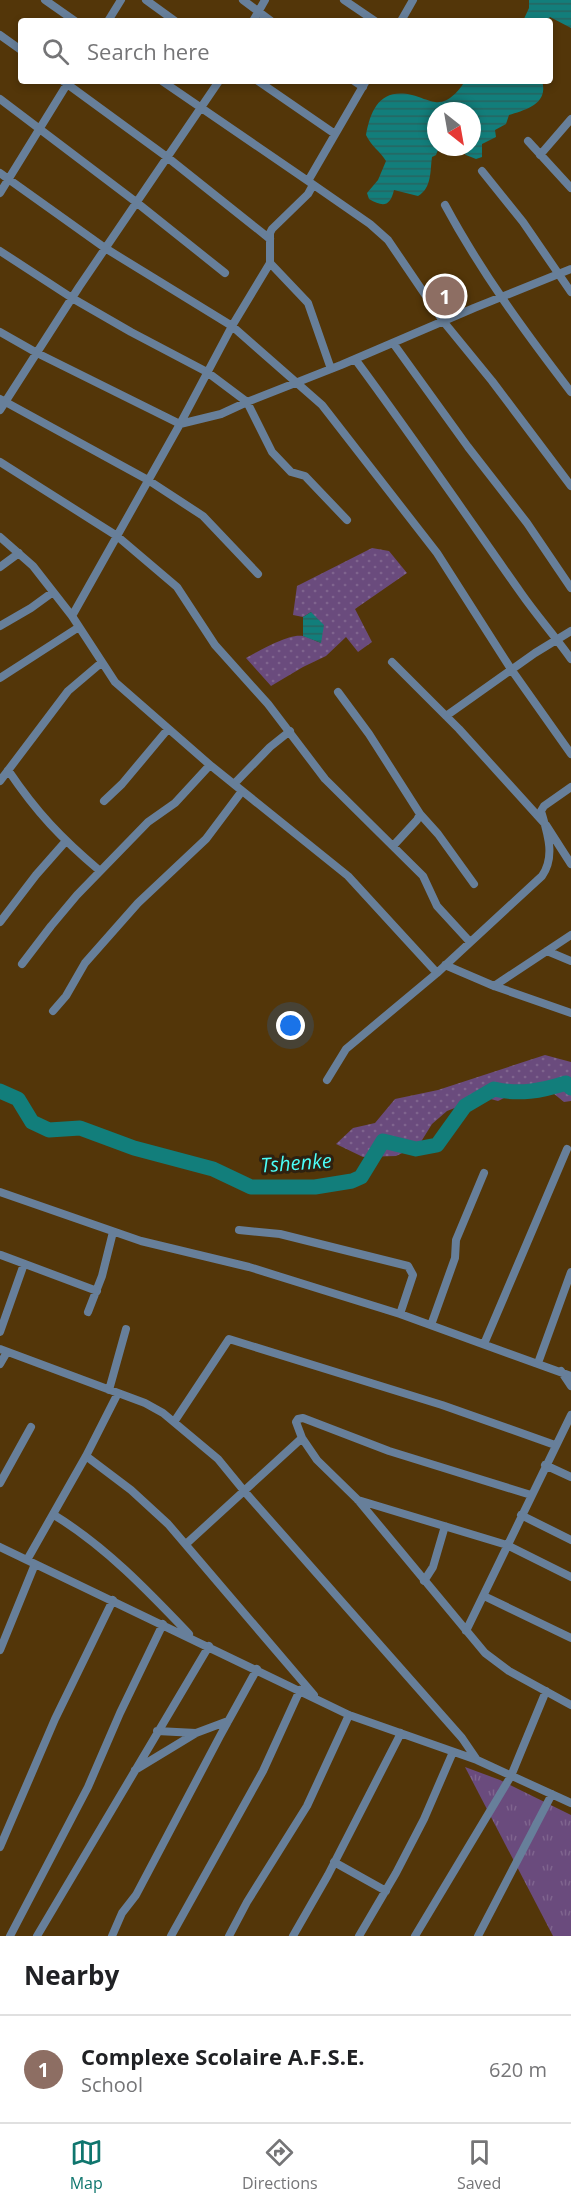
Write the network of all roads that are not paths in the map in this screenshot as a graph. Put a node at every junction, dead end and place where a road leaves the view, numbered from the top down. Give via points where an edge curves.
1 (45, 0) edge
2 (121, 0) edge
3 (146, 0) edge
4 (243, 0) edge
5 (265, 0) edge
6 (344, 0) edge
7 (413, 0) edge
8 (258, 12) junction
9 (71, 18) edge
10 (110, 18) edge
11 (171, 18) edge
12 (255, 18) edge
13 (267, 18) edge
14 (371, 18) edge
15 (403, 18) edge
16 (0, 35) edge
17 (18, 48) edge
18 (66, 84) edge
19 (70, 84) edge
20 (166, 84) edge
21 (217, 84) edge
22 (262, 84) edge
23 (364, 84) edge
24 (0, 99) edge
25 (201, 108) junction
26 (571, 119) edge
27 (40, 128) junction
28 (335, 134) junction
29 (528, 141) dead end
30 (540, 155) junction
31 (167, 157) junction
32 (482, 171) dead end
33 (0, 173) edge
34 (8, 180) junction
35 (310, 183) junction
36 (571, 188) edge
37 (0, 193) edge
38 (136, 202) junction
39 (445, 205) dead end
40 (270, 239) junction
41 (105, 248) junction
42 (0, 251) edge
43 (270, 263) junction
44 (571, 269) edge
45 (225, 273) dead end
46 (559, 275) junction
47 (571, 291) edge
48 (501, 297) junction
49 (72, 298) junction
50 (443, 321) junction
51 (232, 326) junction
52 (0, 332) edge
53 (393, 343) junction
54 (37, 353) junction
55 (355, 359) junction
56 (331, 369) junction
57 (207, 372) junction
58 (298, 383) junction
59 (571, 392) edge
60 (247, 402) junction
61 (2, 404) edge
62 (180, 424) junction
63 (0, 462) edge
64 (148, 480) junction
65 (571, 486) edge
66 (347, 520) dead end
67 (117, 536) junction
68 (0, 537) edge
69 (19, 554) junction
70 (0, 567) edge
71 (258, 574) dead end
72 (571, 588) edge
73 (53, 592) junction
74 (72, 616) junction
75 (0, 626) edge
76 (79, 627) junction
77 (571, 631) edge
78 (558, 640) junction
79 (571, 659) edge
80 (392, 662) dead end
81 (101, 663) junction
82 (511, 669) junction
83 (0, 678) edge
84 (338, 692) dead end
85 (446, 716) junction
86 (168, 729) junction
87 (290, 731) junction
88 (571, 754) edge
89 (210, 765) junction
90 (8, 770) junction
91 (0, 781) edge
92 (234, 784) junction
93 (571, 787) edge
94 (242, 790) junction
95 (104, 801) dead end
96 (420, 814) junction
97 (546, 825) junction
98 (66, 842) junction
99 (393, 846) junction
100 (571, 864) edge
101 (100, 871) junction
102 (474, 884) dead end
103 (0, 922) edge
104 (571, 935) edge
105 (470, 942) junction
106 (547, 951) junction
107 (571, 961) edge
108 (22, 964) dead end
109 (445, 965) junction
110 (437, 973) junction
111 (494, 986) junction
112 (53, 1011) dead end
113 (571, 1013) edge
114 (327, 1080) dead end
115 (567, 1149) dead end
116 (484, 1173) dead end
117 (0, 1192) edge
118 (239, 1230) dead end
119 (113, 1232) junction
120 (0, 1255) edge
121 (24, 1264) junction
122 (571, 1272) edge
123 (97, 1292) junction
124 (88, 1312) dead end
125 (400, 1314) junction
126 (431, 1325) junction
127 (126, 1329) dead end
128 (0, 1332) edge
129 (484, 1344) junction
130 (3, 1350) edge
131 (538, 1363) junction
132 (0, 1364) edge
133 (561, 1371) junction
134 (571, 1376) edge
135 (571, 1386) edge
136 (108, 1390) junction
137 (118, 1394) junction
138 (571, 1415) edge
139 (174, 1422) junction
140 (31, 1427) dead end
141 (302, 1438) junction
142 (555, 1445) junction
143 (86, 1456) junction
144 (545, 1465) junction
145 (571, 1477) edge
146 (0, 1483) edge
147 (245, 1492) junction
148 (531, 1494) junction
149 (358, 1500) junction
150 (54, 1515) junction
151 (521, 1515) junction
152 (445, 1526) junction
153 (571, 1540) edge
154 (186, 1544) junction
155 (507, 1545) junction
156 (0, 1547) edge
157 (31, 1562) junction
158 (571, 1577) edge
159 (424, 1581) junction
160 (484, 1596) junction
161 (113, 1600) junction
162 (163, 1624) junction
163 (466, 1631) junction
164 (571, 1638) edge
165 (194, 1639) junction
166 (209, 1646) junction
167 (0, 1650) edge
168 (257, 1669) junction
169 (300, 1690) junction
170 (546, 1691) junction
171 (318, 1700) junction
172 (571, 1705) edge
173 (349, 1715) junction
174 (228, 1721) junction
175 (157, 1731) junction
176 (196, 1733) junction
177 (401, 1733) junction
178 (453, 1752) junction
179 (477, 1760) junction
180 (132, 1772) junction
181 (511, 1776) junction
182 (552, 1794) junction
183 (571, 1803) edge
184 (0, 1847) edge
185 (334, 1862) junction
186 (386, 1891) junction
187 (10, 1936) edge
188 (37, 1936) edge
189 (112, 1936) edge
190 (171, 1936) edge
191 (229, 1936) edge
192 (293, 1936) edge
193 (359, 1936) edge
194 (415, 1936) edge
195 (478, 1936) edge

1 - 9 street
2 - 10 street
3 - 11 street
4 - 8 street
5 - 8 street
6 - 14 street
7 - 15 street
8 - 12 street
8 - 13 street
16 - 17 street
18 - 27 street
19 - 31 street
20 - 25 street
21 - 25 street
22 - 28 street
23 - 28 street
24 - 27 street
25 - 31 street
25 - 35 street
26 - 30 street
27 - 34 street
27 - 38 street
28 - 35 street
29 - 30 street
30 - 36 street
31 - 38 street
31 - 40 street
32 - 46 street
33 - 34 street
34 - 37 street
34 - 41 street
35 - 40 street via 308,194 272,229
35 - 50 street via 388,240
38 - 41 street
38 - 45 street
39 - 48 street
40 - 43 street
41 - 49 street
41 - 51 street
42 - 49 street
43 - 51 street
43 - 56 street via 308,303
44 - 46 street
46 - 47 street
46 - 48 street
48 - 50 street
48 - 59 street
49 - 54 street
49 - 57 street
50 - 53 street
50 - 65 street
51 - 57 street
51 - 58 street
52 - 54 street
53 - 55 street
53 - 72 street
54 - 61 street
54 - 62 street
55 - 56 street
55 - 78 street
56 - 58 street
57 - 60 street
57 - 62 street
58 - 60 street
58 - 82 street via 322,405 437,553
60 - 62 street via 221,414
60 - 66 street via 272,452 291,472 305,476
61 - 64 street
62 - 64 street
63 - 67 street
64 - 67 street
64 - 71 street via 203,516
67 - 74 street
67 - 87 street via 177,587 215,645
68 - 69 street
69 - 70 street
69 - 73 street
73 - 74 street
73 - 75 street
74 - 76 street
76 - 81 street
76 - 83 street
77 - 78 street
78 - 79 street
78 - 82 street
80 - 85 street
81 - 86 street via 115,682
81 - 90 street via 68,691
82 - 85 street
82 - 88 street
84 - 96 street
85 - 97 street
86 - 89 street
86 - 95 street
87 - 92 street
87 - 99 street via 325,779
89 - 92 street
89 - 101 street via 175,803 148,822
90 - 91 street
90 - 98 street
92 - 94 street
93 - 97 street via 542,808
94 - 110 street via 348,876
94 - 112 street via 206,839 138,903 85,963
96 - 99 street
96 - 102 street
97 - 100 street
97 - 105 street via 550,854 543,876
98 - 101 street
98 - 103 street
99 - 105 street via 423,876 437,906
101 - 108 street
104 - 106 street
105 - 109 street
106 - 107 street
106 - 111 street
109 - 110 street
109 - 111 street
110 - 114 street via 346,1049
111 - 113 street
115 - 129 street
116 - 126 street via 456,1240 454,1258
117 - 119 street
118 - 125 street via 280,1234 408,1266 413,1275
119 - 123 street
119 - 125 street via 249,1267
120 - 121 street
121 - 123 street
121 - 128 street
122 - 131 street
123 - 124 street
125 - 126 street
126 - 129 street
127 - 136 street
129 - 131 street
130 - 132 street
130 - 136 street
131 - 133 street
133 - 134 street
133 - 135 street
136 - 137 street
137 - 139 street via 145,1403
137 - 143 street
138 - 142 street
139 - 142 street via 229,1339 442,1405
139 - 147 street via 218,1459
140 - 146 street
141 - 147 street
141 - 148 street via 296,1422 303,1418 389,1451
141 - 149 street via 317,1460
142 - 144 street
143 - 150 street
143 - 154 street via 131,1490
144 - 145 street
144 - 148 street
147 - 154 street
147 - 179 street via 462,1738
148 - 151 street
149 - 152 street
149 - 159 street
150 - 157 street
150 - 165 street via 80,1531 153,1595
151 - 153 street
151 - 155 street
152 - 155 street
152 - 159 street via 433,1567
154 - 171 street
155 - 158 street
155 - 160 street
156 - 157 street
157 - 161 street
157 - 167 street
159 - 163 street
160 - 163 street
160 - 164 street
161 - 162 street
161 - 184 street via 55,1719
162 - 165 street
162 - 187 street via 88,1787
163 - 170 street via 499,1665
165 - 166 street
166 - 168 street
166 - 175 street
168 - 169 street
168 - 174 street
169 - 171 street
169 - 190 street via 262,1771
170 - 172 street
170 - 181 street
171 - 173 street
173 - 177 street
173 - 191 street via 307,1806
174 - 176 street
174 - 189 street
175 - 176 street
175 - 180 street
176 - 180 street
177 - 178 street
177 - 185 street
178 - 179 street
178 - 186 street
179 - 181 street
180 - 188 street
181 - 182 street
181 - 194 street
182 - 183 street
182 - 195 street
185 - 186 street
185 - 192 street
186 - 193 street

